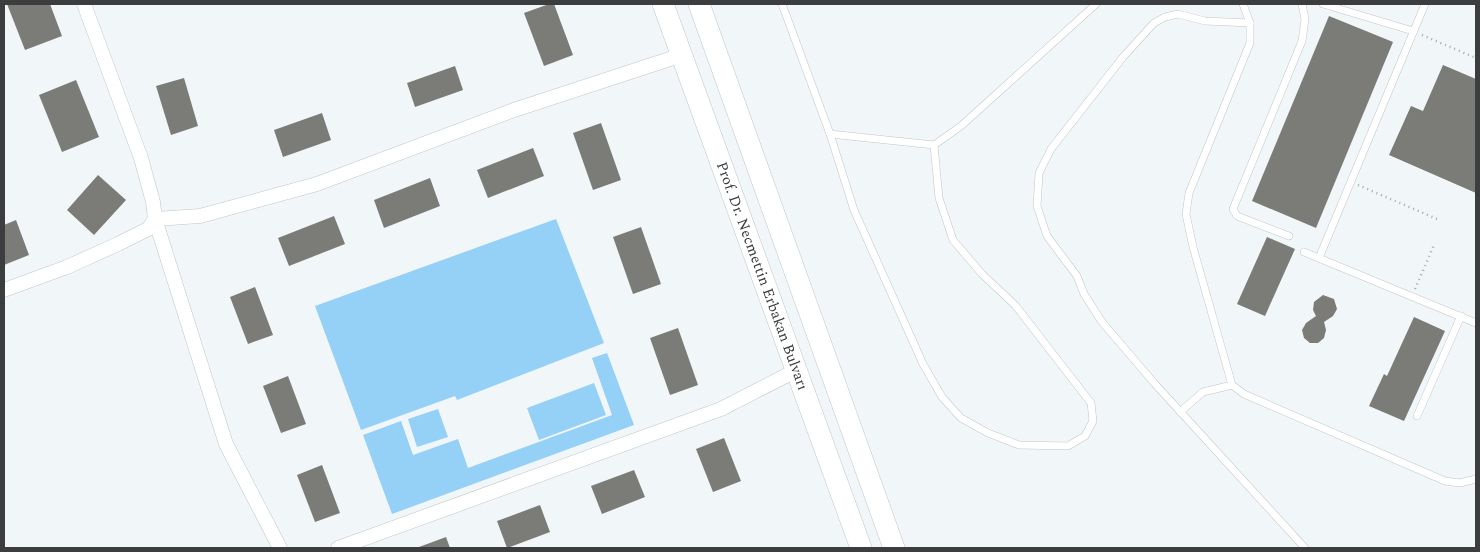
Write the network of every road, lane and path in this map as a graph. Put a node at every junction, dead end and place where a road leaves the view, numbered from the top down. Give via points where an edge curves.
1 (84, 4) edge
2 (663, 4) edge
3 (699, 4) edge
4 (782, 4) edge
5 (1096, 4) edge
6 (1243, 4) edge
7 (1302, 4) edge
8 (1323, 4) edge
9 (1425, 4) edge
10 (1250, 23) junction
11 (1413, 31) junction
12 (682, 56) junction
13 (1476, 58) edge
14 (830, 134) junction
15 (934, 145) junction
16 (1351, 182) junction
17 (155, 219) junction
18 (1437, 219) dead end
19 (1290, 236) dead end
20 (1434, 244) dead end
21 (1304, 252) dead end
22 (1319, 258) junction
23 (4, 290) edge
24 (1412, 296) junction
25 (1461, 316) junction
26 (1476, 321) edge
27 (797, 370) junction
28 (1232, 385) junction
29 (1180, 412) junction
30 (1418, 416) dead end
31 (1476, 479) edge
32 (280, 548) edge
33 (338, 548) edge
34 (861, 548) edge
35 (894, 548) edge
36 (1305, 548) edge

1 - 17 street via 140,158 154,202
2 - 12 main road, Prof. Dr. Necmettin Erbakan Bulvarı
3 - 35 main road
4 - 14 lane
5 - 15 lane via 961,126
6 - 10 lane
7 - 19 lane via 1305,18 1302,41 1233,209 1237,216
8 - 11 lane
9 - 11 lane
10 - 28 lane via 1250,43 1189,193 1186,214
10 - 29 lane via 1205,21 1178,14 1154,23 1060,135 1039,173 1039,216 1052,246 1076,276 1102,322
11 - 13 path
11 - 16 lane
12 - 17 street via 514,110 317,184 200,216
12 - 27 main road, Prof. Dr. Necmettin Erbakan Bulvarı
14 - 15 lane
14 - 15 lane via 854,210 923,364 942,398 961,418 1019,445 1068,446 1085,436 1093,422 1091,403 1015,305 953,240 939,198
16 - 18 path
16 - 22 lane
17 - 23 street via 148,229 135,237
17 - 32 street via 226,444
20 - 24 path
21 - 22 lane
22 - 24 lane
24 - 25 lane
25 - 26 lane
25 - 30 lane
27 - 33 street via 721,409
27 - 34 main road, Prof. Dr. Necmettin Erbakan Bulvarı
28 - 29 lane via 1203,392
28 - 31 lane via 1244,394 1445,481 1460,483
29 - 36 lane

